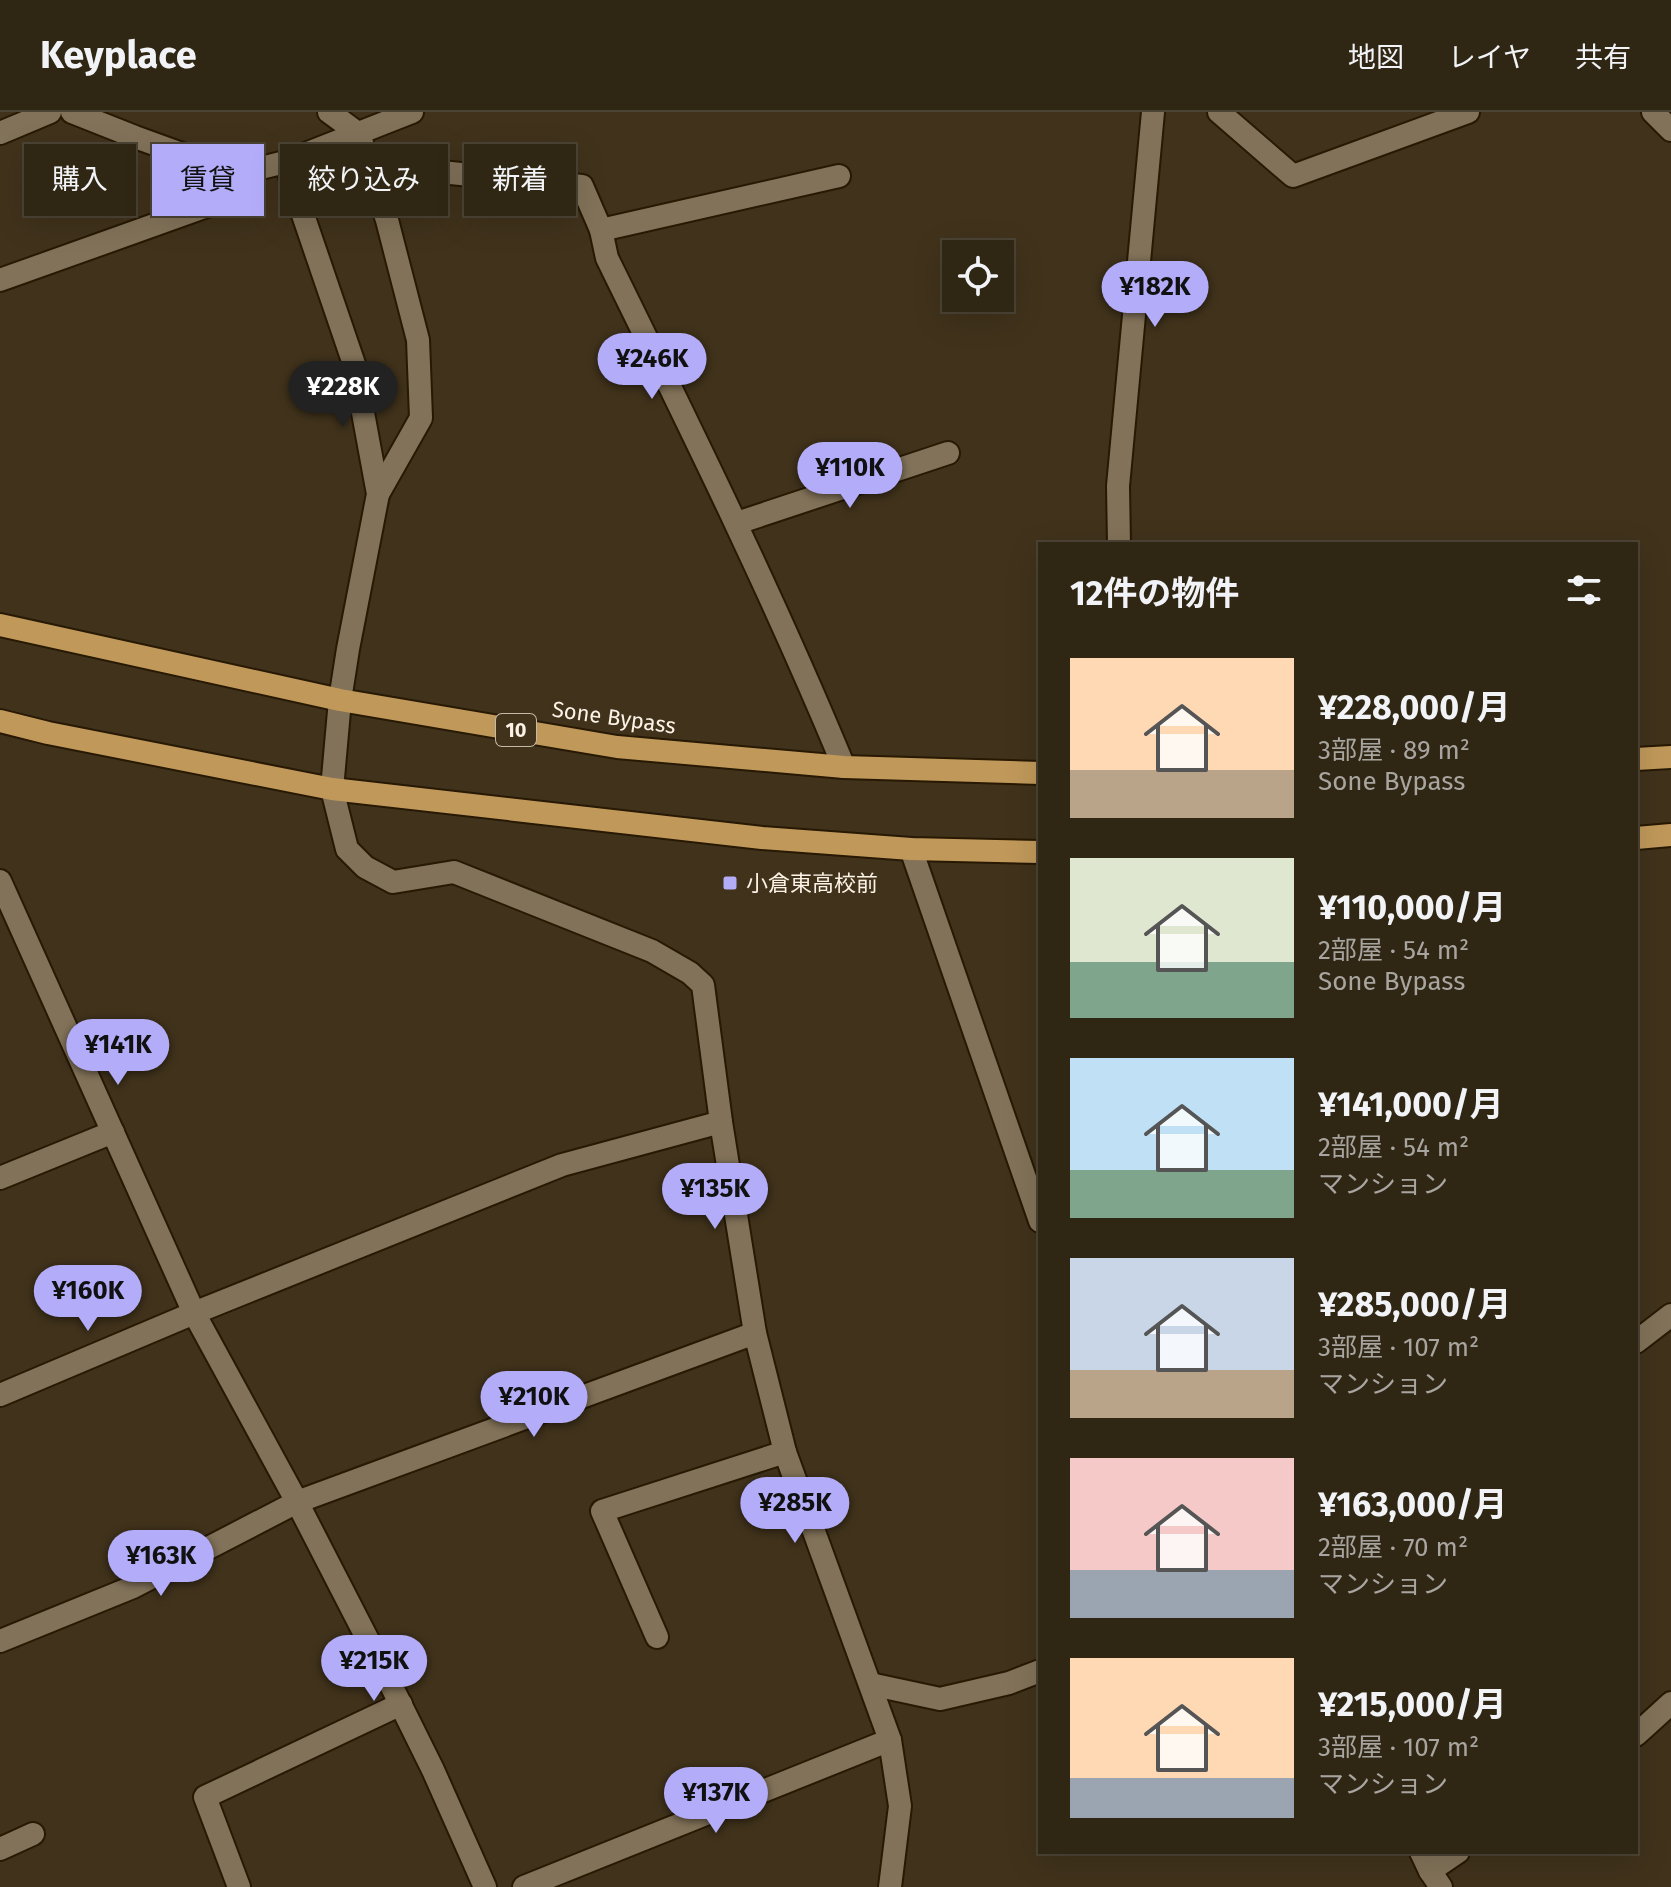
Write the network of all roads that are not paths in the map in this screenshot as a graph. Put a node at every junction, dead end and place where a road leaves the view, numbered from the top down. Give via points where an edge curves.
1 (50, 112) edge
2 (72, 112) edge
3 (329, 112) edge
4 (412, 112) edge
5 (1153, 112) edge
6 (1219, 112) edge
7 (1468, 112) edge
8 (1653, 112) edge
9 (1671, 130) edge
10 (0, 133) edge
11 (359, 134) junction
12 (154, 144) edge
13 (333, 144) edge
14 (363, 144) edge
15 (448, 173) edge
16 (839, 176) dead end
17 (179, 216) edge
18 (303, 216) edge
19 (386, 216) edge
20 (601, 230) junction
21 (0, 280) edge
22 (948, 453) dead end
23 (378, 494) junction
24 (737, 523) junction
25 (1119, 542) edge
26 (0, 625) edge
27 (340, 700) junction
28 (0, 721) edge
29 (1671, 757) edge
30 (1638, 759) edge
31 (844, 767) junction
32 (1038, 773) edge
33 (332, 789) junction
34 (1671, 835) edge
35 (1638, 838) edge
36 (911, 849) junction
37 (1038, 852) edge
38 (0, 881) edge
39 (721, 1122) junction
40 (113, 1132) junction
41 (0, 1178) edge
42 (1038, 1215) edge
43 (194, 1313) junction
44 (1671, 1315) edge
45 (755, 1333) junction
46 (1638, 1340) edge
47 (0, 1395) edge
48 (785, 1452) junction
49 (297, 1502) junction
50 (657, 1637) dead end
51 (0, 1641) edge
52 (1038, 1672) edge
53 (870, 1684) junction
54 (1671, 1703) edge
55 (401, 1704) junction
56 (1638, 1733) edge
57 (890, 1740) junction
58 (33, 1834) dead end
59 (0, 1849) edge
60 (1455, 1854) edge
61 (1431, 1870) edge
62 (239, 1887) edge
63 (485, 1887) edge
64 (524, 1887) edge
65 (890, 1887) edge

1 - 10 street
2 - 12 street
3 - 11 street
4 - 11 street
5 - 25 street via 1118,486
6 - 7 street via 1293,176
8 - 9 street
11 - 13 street
11 - 14 street
15 - 20 street via 582,186
16 - 20 street
17 - 21 street
18 - 23 street via 354,364
19 - 23 street via 418,340 421,418
20 - 24 street via 607,258
22 - 24 street
23 - 27 street
24 - 31 street
26 - 27 highway, Sone Bypass / 10
27 - 31 highway, Sone Bypass / 10 via 617,747
27 - 33 street
28 - 33 highway
29 - 30 highway
31 - 32 highway, Sone Bypass / 10
33 - 36 highway via 762,838
33 - 39 street via 347,849 365,867 393,882 454,872 652,951 690,973 703,985
34 - 35 highway
36 - 37 highway
36 - 42 street
38 - 40 street
39 - 43 street via 562,1165
39 - 45 street
40 - 41 street
40 - 43 street
43 - 47 street
43 - 49 street
44 - 46 street
45 - 48 street
45 - 49 street
48 - 50 street via 602,1511
48 - 53 street
49 - 51 street via 133,1587
49 - 55 street
52 - 53 street via 940,1699
53 - 57 street
54 - 56 street
55 - 62 street via 205,1797
55 - 63 street
57 - 64 street
57 - 65 street via 900,1806
58 - 59 street
60 - 61 street

